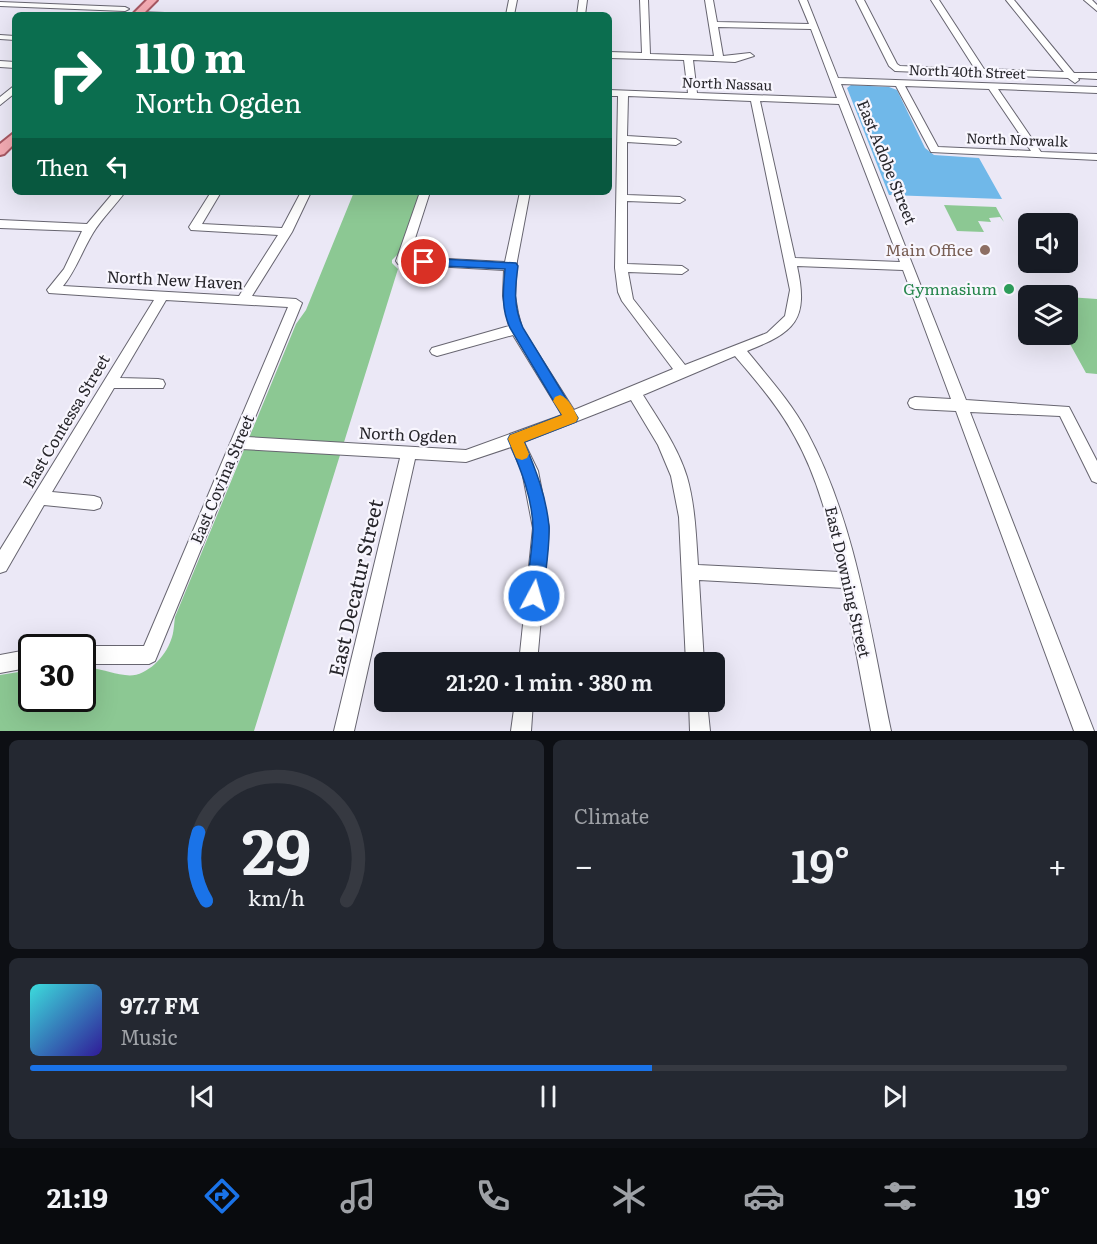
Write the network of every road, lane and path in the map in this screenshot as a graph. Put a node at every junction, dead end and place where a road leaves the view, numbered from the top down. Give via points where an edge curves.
1 (152, 0) edge
2 (644, 0) edge
3 (709, 0) edge
4 (803, 0) edge
5 (860, 0) edge
6 (935, 0) edge
7 (1010, 0) edge
8 (1088, 0) edge
9 (0, 4) edge
10 (50, 5) junction
11 (125, 9) dead end
12 (1097, 9) edge
13 (42, 12) edge
14 (140, 12) edge
15 (712, 24) junction
16 (813, 27) junction
17 (612, 55) edge
18 (750, 56) dead end
19 (646, 57) junction
20 (688, 58) junction
21 (719, 59) junction
22 (982, 73) junction
23 (1072, 75) junction
24 (1097, 76) edge
25 (836, 81) junction
26 (899, 83) junction
27 (992, 87) junction
28 (1085, 90) junction
29 (1097, 90) edge
30 (12, 91) edge
31 (612, 93) edge
32 (623, 93) junction
33 (693, 96) junction
34 (755, 98) junction
35 (0, 102) edge
36 (843, 102) junction
37 (1097, 102) edge
38 (12, 139) edge
39 (622, 139) junction
40 (676, 142) dead end
41 (0, 150) edge
42 (1038, 154) junction
43 (1097, 156) edge
44 (118, 195) edge
45 (214, 195) edge
46 (304, 195) edge
47 (424, 195) edge
48 (524, 195) edge
49 (622, 198) junction
50 (680, 200) dead end
51 (0, 224) edge
52 (90, 228) junction
53 (286, 232) junction
54 (789, 262) junction
55 (512, 266) junction
56 (908, 266) junction
57 (621, 268) junction
58 (682, 270) dead end
59 (162, 296) junction
60 (243, 300) junction
61 (296, 303) joint
62 (516, 328) junction
63 (437, 351) dead end
64 (739, 351) junction
65 (682, 371) junction
66 (109, 383) junction
67 (158, 384) dead end
68 (634, 393) junction
69 (915, 403) dead end
70 (960, 406) junction
71 (571, 418) junction
72 (515, 439) junction
73 (237, 443) junction
74 (409, 454) junction
75 (1097, 476) edge
76 (40, 498) junction
77 (94, 502) dead end
78 (0, 565) edge
79 (689, 572) junction
80 (849, 580) junction
81 (529, 652) edge
82 (694, 652) edge
83 (96, 655) edge
84 (18, 661) edge
85 (0, 664) edge
86 (523, 712) edge
87 (698, 712) edge
88 (344, 731) edge
89 (521, 731) edge
90 (699, 731) edge
91 (881, 731) edge
92 (1084, 731) edge

1 - 14 main road
2 - 19 street
3 - 15 street
4 - 16 street, East Adobe Street
5 - 22 street via 898,69
6 - 22 street
7 - 23 street
8 - 12 street
9 - 10 street
10 - 11 street
10 - 13 street
15 - 16 street
15 - 21 street
16 - 25 street, East Adobe Street
17 - 19 street
18 - 21 street
19 - 20 street
20 - 21 street
20 - 33 street
22 - 23 street
23 - 24 street
23 - 28 street
25 - 26 street, North 40th Street
25 - 36 street, East Adobe Street
26 - 27 street, North 40th Street
26 - 42 street, North Norwalk via 935,150
27 - 28 street, North 40th Street
27 - 42 street
28 - 29 street, North 40th Street
28 - 37 street
30 - 35 street
31 - 32 street, North Nassau
32 - 33 street, North Nassau
32 - 39 street
33 - 34 street, North Nassau
34 - 36 street, North Nassau
34 - 54 street
36 - 56 street, East Adobe Street
38 - 41 main road
39 - 40 street
39 - 49 street
42 - 43 street, North Norwalk
44 - 52 street
45 - 53 street via 195,227
46 - 53 street
47 - 55 street via 402,261
48 - 55 street
49 - 50 street
49 - 57 street
51 - 52 street
52 - 59 street, North New Haven via 69,270 53,290
53 - 60 street
54 - 56 street
54 - 64 street via 796,290 795,312 772,336
55 - 62 street via 508,297
56 - 70 street, East Adobe Street
57 - 58 street
57 - 65 street via 628,301
59 - 60 street, North New Haven
59 - 66 street, East Contessa Street
60 - 61 street, North New Haven
61 - 73 street, East Covina Street
62 - 63 street
62 - 71 street
64 - 65 street, North Ogden
64 - 80 street, East Downing Street via 786,409 807,447 839,529
65 - 68 street, North Ogden
66 - 67 street
66 - 76 street, East Contessa Street
68 - 71 street, North Ogden
68 - 79 street via 664,442 679,476 687,518
69 - 70 street
70 - 75 street via 1064,411
70 - 92 street, East Adobe Street
71 - 72 street, North Ogden
72 - 74 street, North Ogden via 466,456
72 - 81 street via 530,471 541,528
73 - 74 street, North Ogden
73 - 83 street, East Covina Street via 149,655
74 - 88 street, East Decatur Street
76 - 77 street
76 - 78 street, East Contessa Street
79 - 80 street
79 - 82 street
80 - 91 street, East Downing Street
84 - 85 street
86 - 89 street
87 - 90 street

